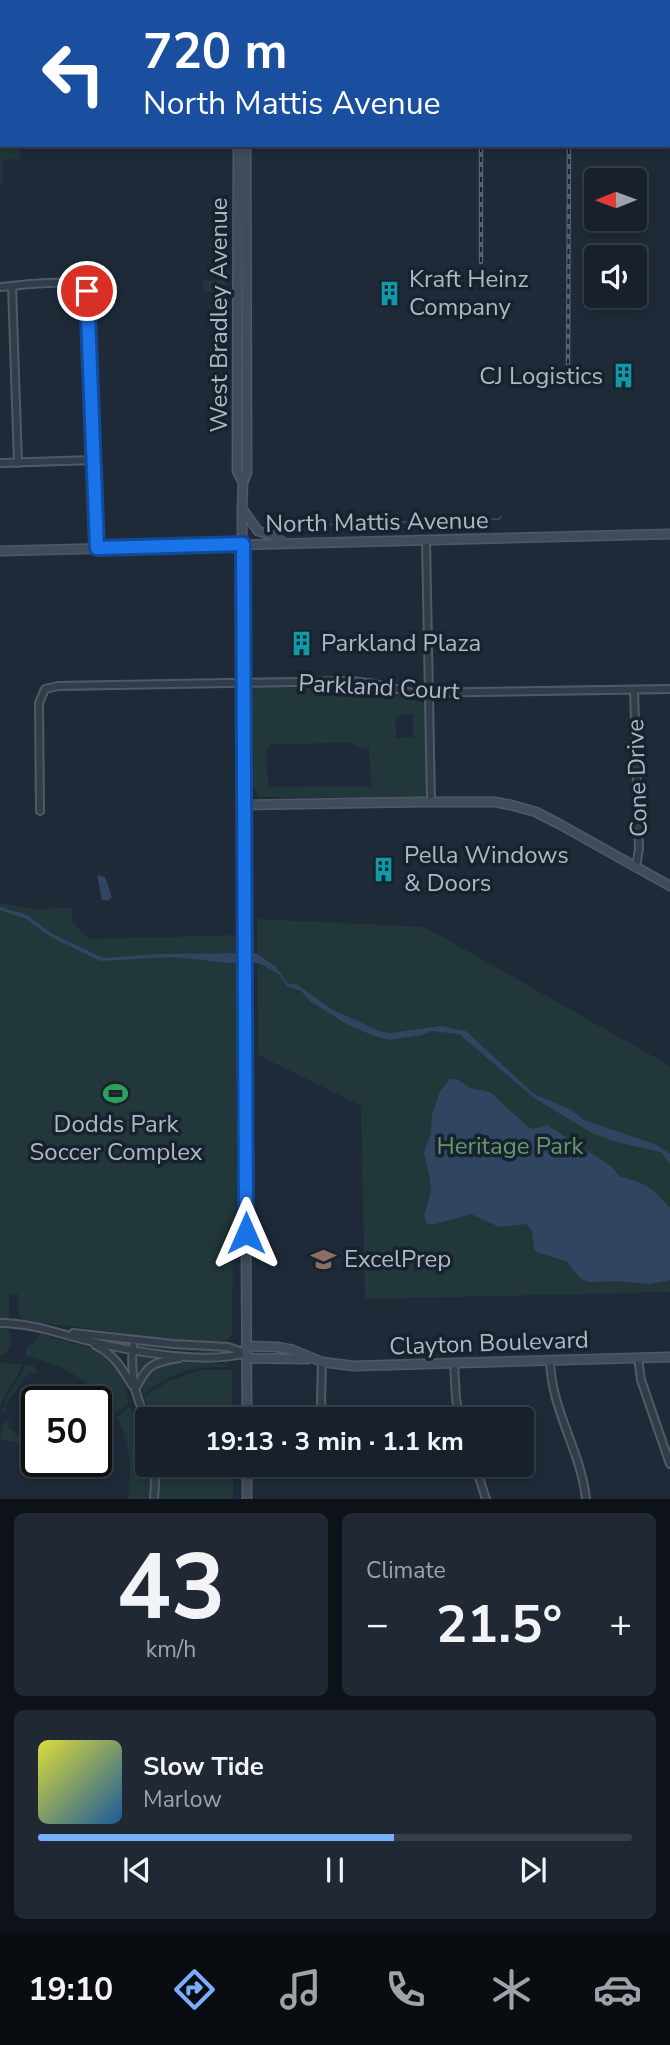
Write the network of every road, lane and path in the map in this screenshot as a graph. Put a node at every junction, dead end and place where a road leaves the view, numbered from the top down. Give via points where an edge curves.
1 (238, 147) edge
2 (246, 147) edge
3 (0, 286) edge
4 (12, 286) junction
5 (93, 460) junction
6 (0, 463) edge
7 (18, 463) junction
8 (243, 483) junction
9 (242, 508) junction
10 (670, 534) edge
11 (426, 540) junction
12 (283, 543) junction
13 (243, 544) junction
14 (97, 548) junction
15 (0, 551) edge
16 (243, 682) junction
17 (670, 689) edge
18 (634, 690) junction
19 (429, 694) junction
20 (431, 802) junction
21 (244, 805) junction
22 (40, 811) dead end
23 (636, 867) junction
24 (670, 886) edge
25 (0, 1323) edge
26 (64, 1333) junction
27 (80, 1339) junction
28 (134, 1340) junction
29 (132, 1349) junction
30 (246, 1353) junction
31 (186, 1357) junction
32 (670, 1357) edge
33 (638, 1358) junction
34 (550, 1360) junction
35 (322, 1362) junction
36 (454, 1364) junction
37 (135, 1390) junction
38 (142, 1407) edge
39 (247, 1407) edge
40 (322, 1407) edge
41 (458, 1407) edge
42 (670, 1464) edge
43 (155, 1477) edge
44 (247, 1477) edge
45 (479, 1477) edge
46 (154, 1499) edge
47 (247, 1499) edge
48 (486, 1499) edge
49 (586, 1499) edge

1 - 8 main road, West Bradley Avenue via 237,471
2 - 8 main road, West Bradley Avenue via 247,472
3 - 4 street
4 - 5 street via 79,285 88,294
4 - 7 street
5 - 7 street
5 - 14 street
6 - 7 street
8 - 9 main road, West Bradley Avenue
9 - 12 main road via 258,531
9 - 13 main road, West Bradley Avenue
10 - 11 main road, North Mattis Avenue
11 - 12 main road, North Mattis Avenue
11 - 19 street
12 - 13 main road, North Mattis Avenue
13 - 14 main road, North Mattis Avenue
13 - 16 main road, West Bradley Avenue
14 - 15 main road, North Mattis Avenue
16 - 19 street, Parkland Court via 365,682
16 - 21 main road, West Bradley Avenue
16 - 22 street, Parkland Court via 58,685 45,689 39,703
17 - 18 street, Parkland Court
18 - 19 street, Parkland Court
18 - 23 street, Cone Drive
19 - 20 street
20 - 21 main road
20 - 23 main road via 495,802 526,808
21 - 30 main road, West Bradley Avenue
23 - 24 main road
25 - 26 street
26 - 27 street
26 - 28 street
27 - 29 street
27 - 37 street via 106,1350
28 - 29 street
28 - 30 street via 228,1347
29 - 31 street
29 - 37 street
30 - 31 street via 228,1359
30 - 35 main road, Clayton Boulevard
30 - 39 main road, West Bradley Avenue
31 - 37 street via 154,1362
32 - 33 main road, Clayton Boulevard
33 - 34 main road, Clayton Boulevard
33 - 42 street
34 - 36 main road, Clayton Boulevard
34 - 49 street via 555,1403
35 - 36 main road, Clayton Boulevard via 354,1366
35 - 40 street
36 - 41 street
37 - 38 street
43 - 46 street
44 - 47 main road
45 - 48 street

